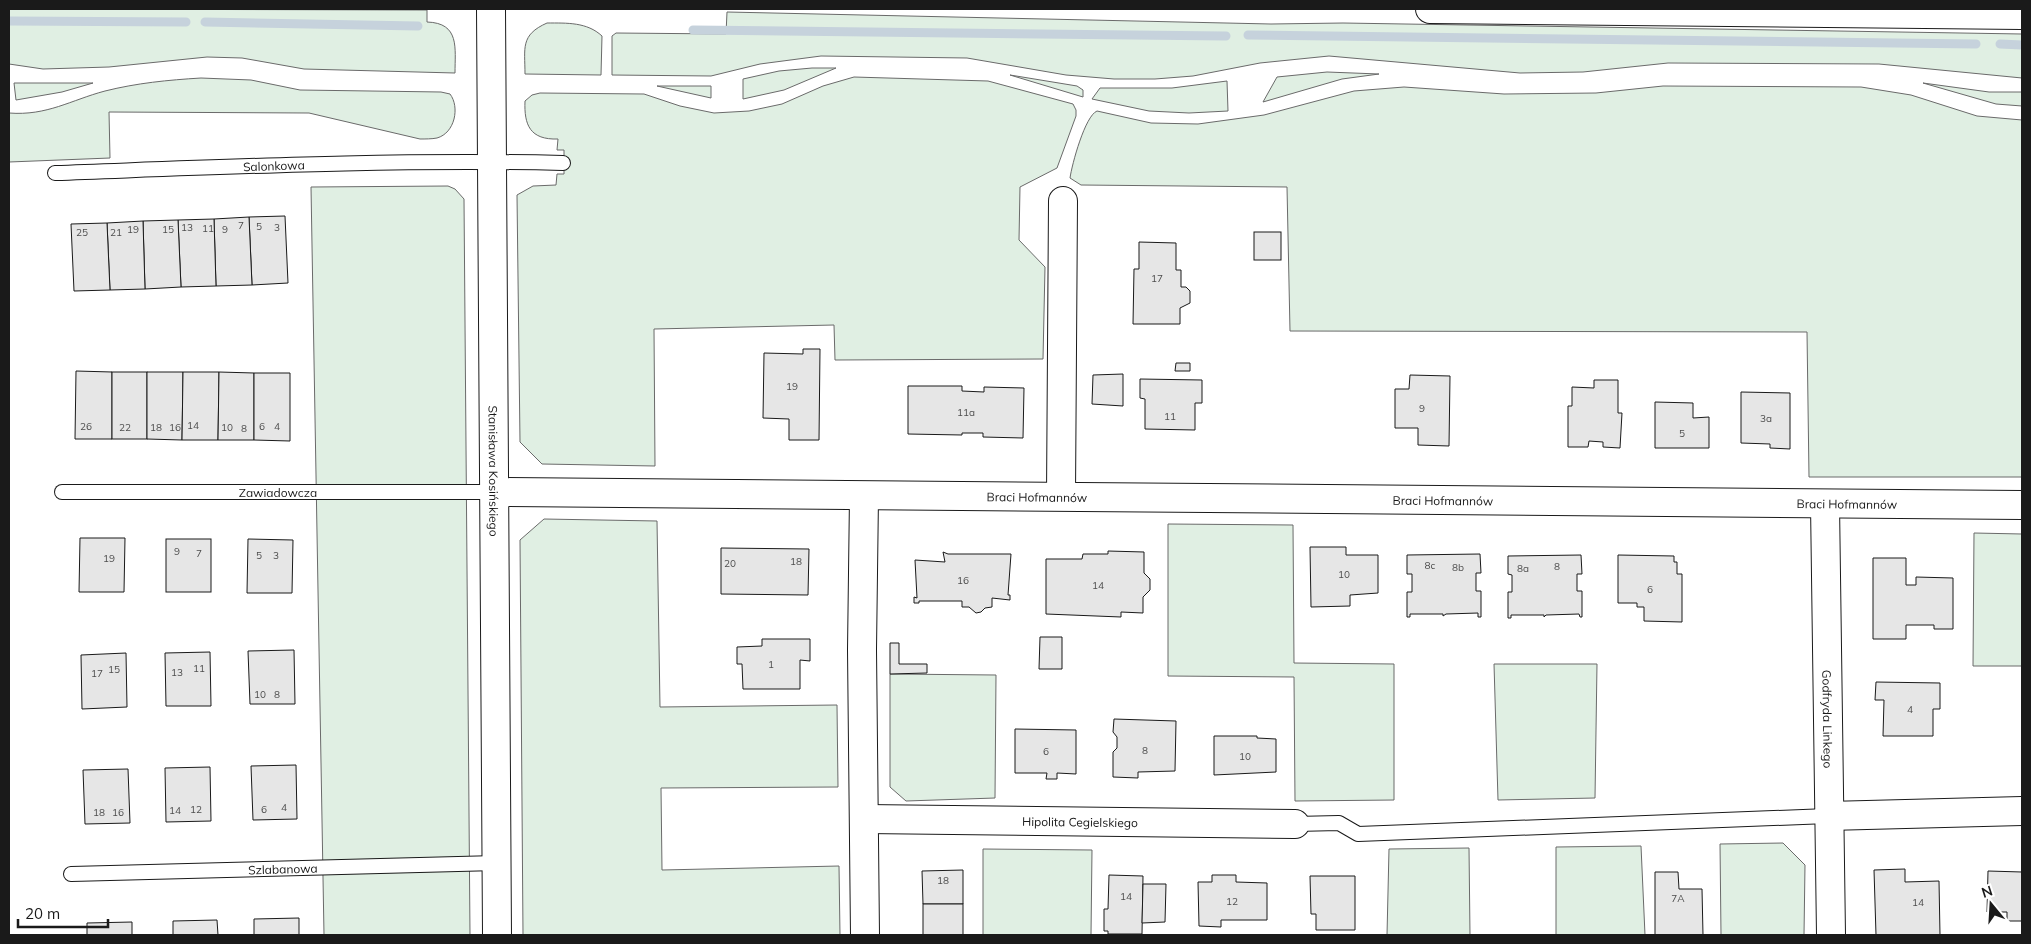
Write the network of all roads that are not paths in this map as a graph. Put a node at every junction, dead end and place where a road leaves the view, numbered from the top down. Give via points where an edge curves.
1 (491, 9) edge
2 (1430, 9) edge
3 (2022, 16) edge
4 (492, 161) junction
5 (563, 163) dead end
6 (55, 173) dead end
7 (1063, 202) dead end
8 (62, 492) dead end
9 (495, 492) junction
10 (864, 496) junction
11 (1061, 496) junction
12 (1825, 504) junction
13 (2022, 505) edge
14 (2022, 811) edge
15 (1828, 816) junction
16 (865, 819) junction
17 (1295, 824) joint
18 (497, 863) junction
19 (71, 874) dead end
20 (497, 935) edge
21 (864, 935) edge
22 (1831, 935) edge

1 - 4 street, Stanisława Kosińskiego
2 - 3 street
4 - 5 lane, Salonkowa
4 - 6 lane, Salonkowa
4 - 9 street, Stanisława Kosińskiego
7 - 11 street
8 - 9 lane, Zawiadowcza
9 - 10 street, Braci Hofmannów
9 - 18 street, Stanisława Kosińskiego
10 - 11 street, Braci Hofmannów
10 - 16 street
11 - 12 street, Braci Hofmannów
12 - 13 street, Braci Hofmannów
12 - 15 street, Godfryda Linkego
14 - 15 street
15 - 17 lane via 1358,834 1340,823
15 - 22 street, Godfryda Linkego
16 - 17 street, Hipolita Cegielskiego
16 - 21 street
18 - 19 lane, Szlabanowa
18 - 20 street, Stanisława Kosińskiego

